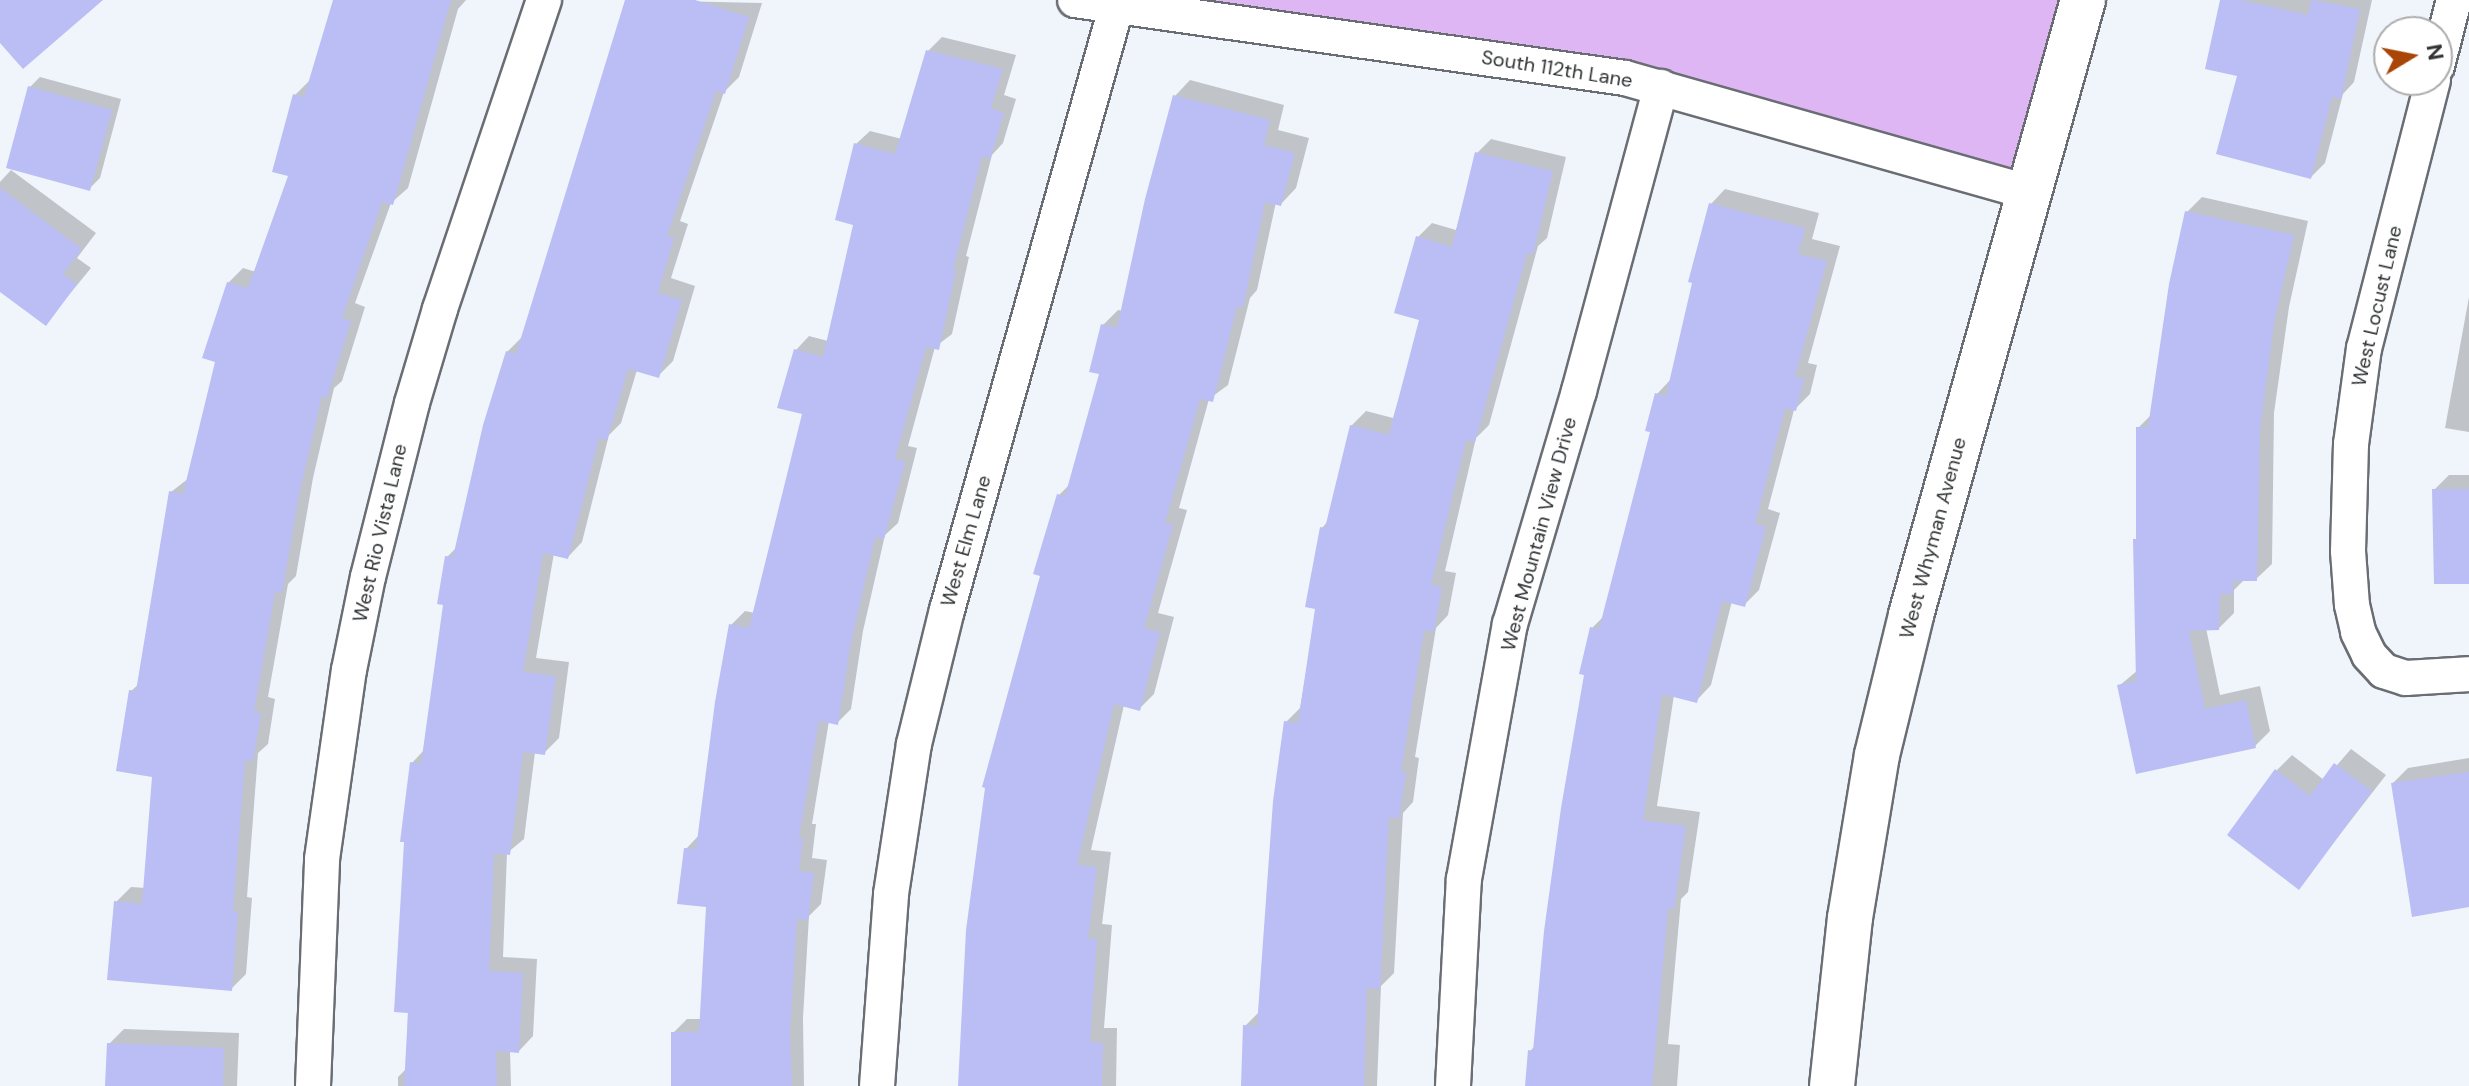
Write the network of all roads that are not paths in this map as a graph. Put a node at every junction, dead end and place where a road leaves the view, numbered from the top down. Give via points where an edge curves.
1 (544, 0) edge
2 (1075, 0) edge
3 (2083, 0) edge
4 (1116, 8) junction
5 (1661, 87) junction
6 (2429, 96) edge
7 (2029, 192) junction
8 (2469, 674) edge
9 (313, 1086) edge
10 (877, 1086) edge
11 (1453, 1086) edge
12 (1832, 1086) edge

1 - 9 street, West Rio Vista Lane via 440,309 368,577 322,859
2 - 4 street, South 112th Lane
3 - 7 street, West Whyman Avenue
4 - 5 street, South 112th Lane via 1586,70
4 - 10 street, West Elm Lane via 914,744 891,894
5 - 7 street, South 112th Lane
5 - 11 street, West Mountain View Drive via 1510,624 1464,879
6 - 8 street, West Locust Lane via 2364,348 2351,444 2348,551 2358,632 2384,671 2431,679
7 - 12 street, West Whyman Avenue via 1877,755 1850,918

